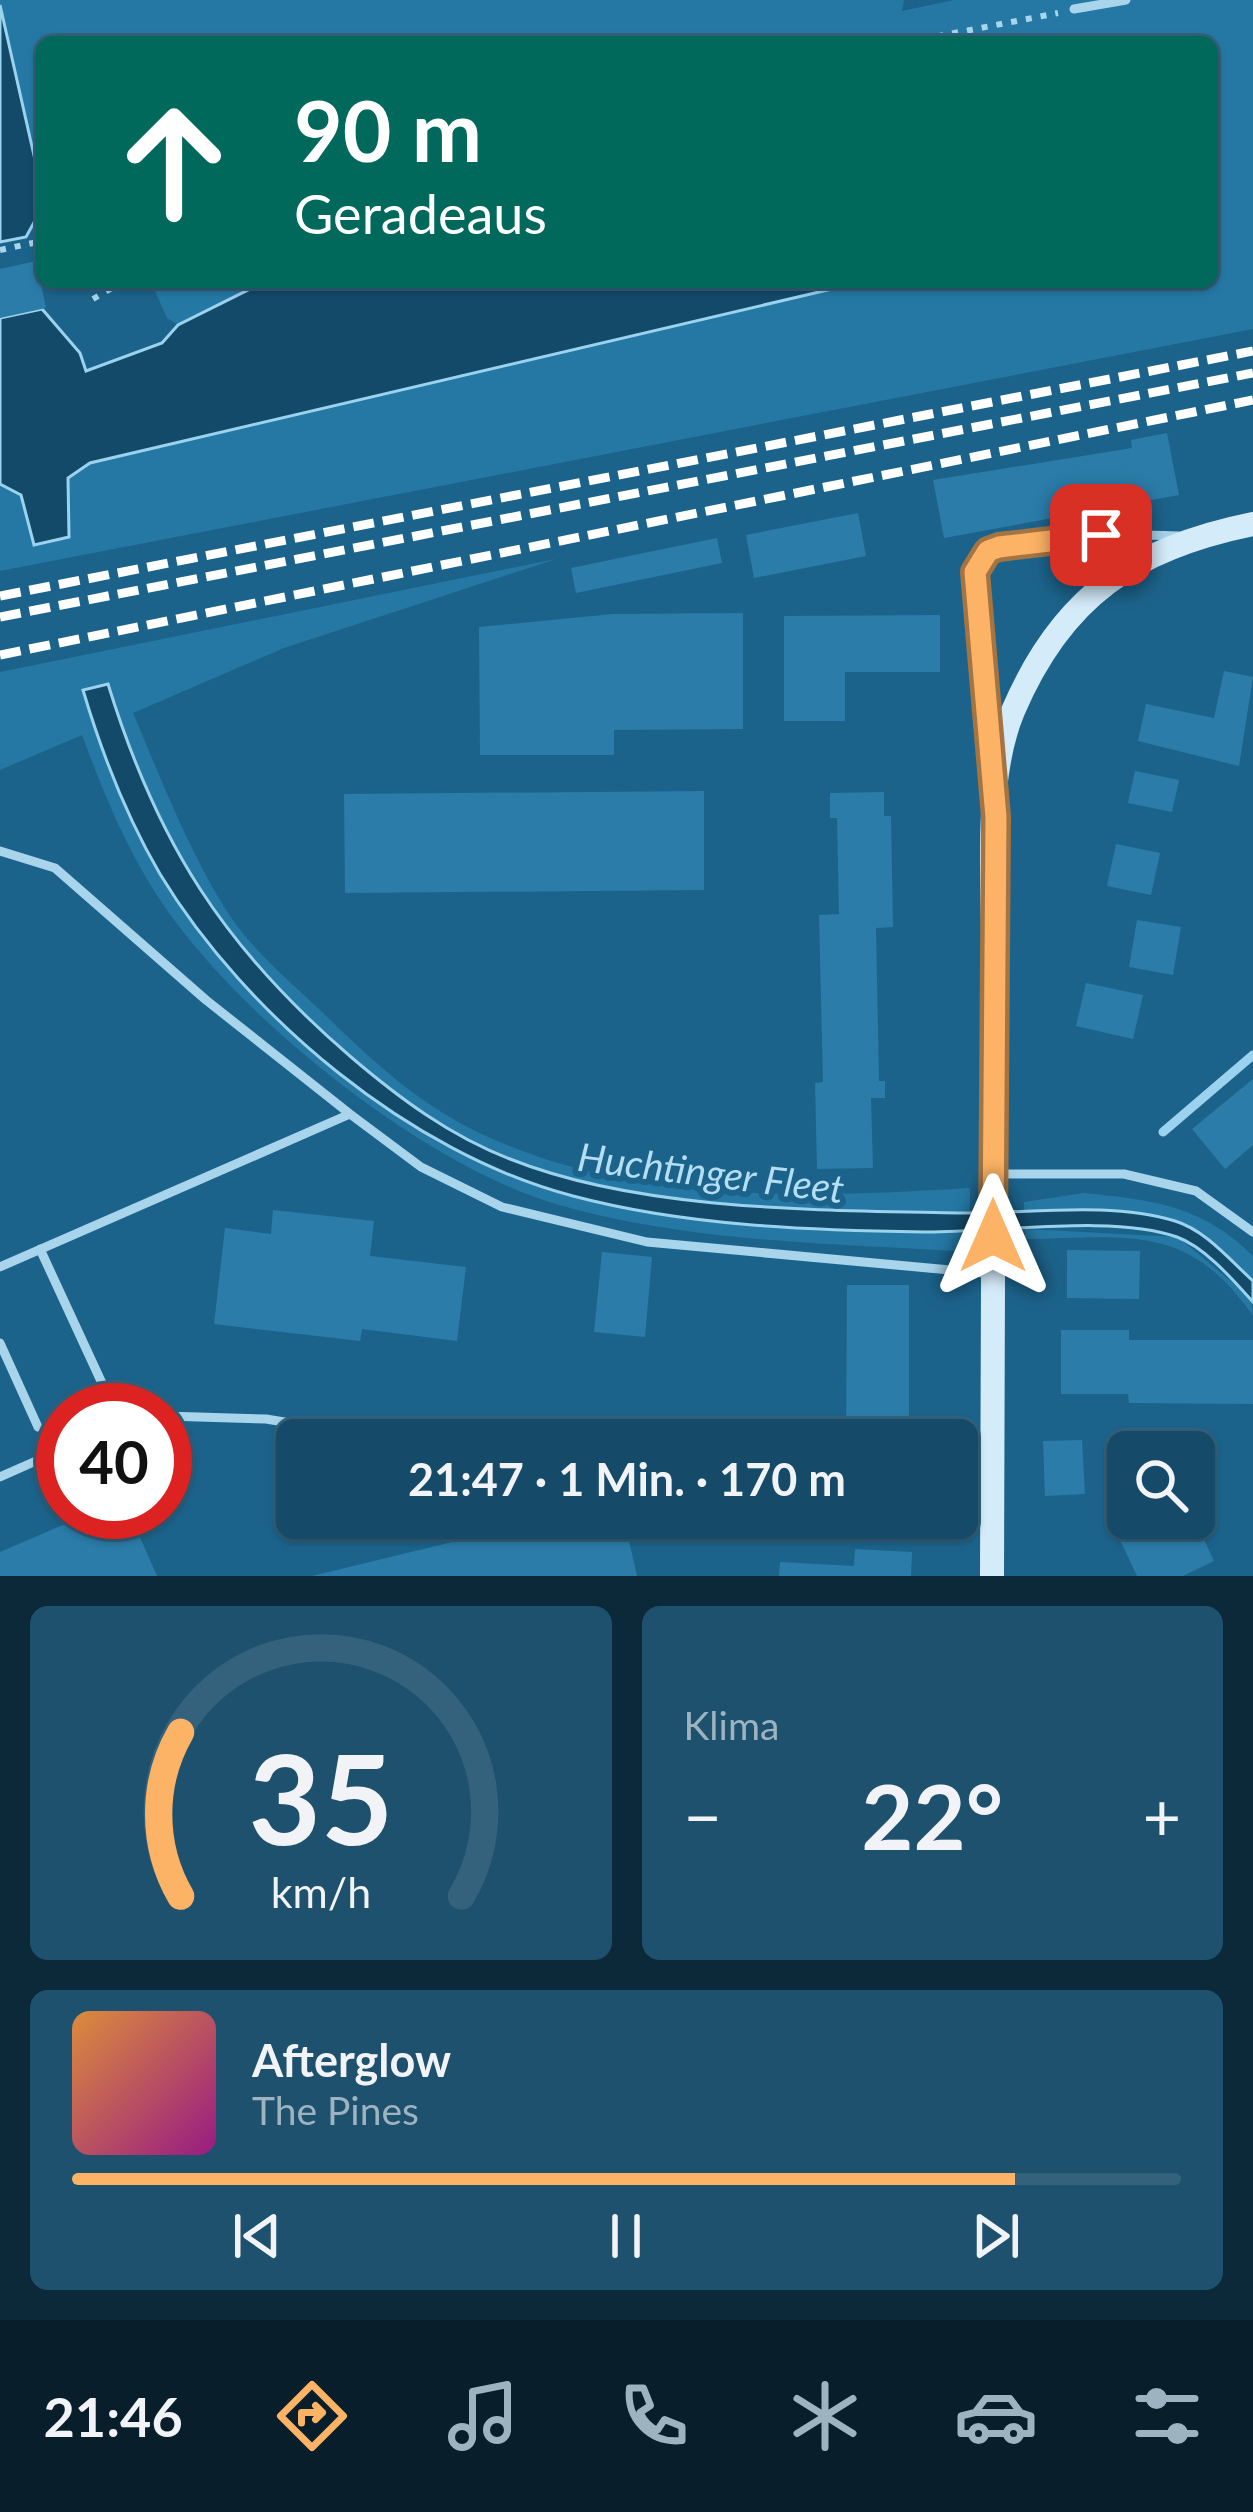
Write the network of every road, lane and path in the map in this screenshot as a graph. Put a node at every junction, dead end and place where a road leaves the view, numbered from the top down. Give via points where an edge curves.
1 (1126, 0) edge
2 (1074, 9) joint
3 (938, 36) edge
4 (36, 242) edge
5 (0, 250) edge
6 (112, 288) edge
7 (93, 299) dead end
8 (1253, 524) edge
9 (1197, 537) junction
10 (996, 817) junction
11 (0, 850) edge
12 (350, 1114) junction
13 (993, 1174) junction
14 (1253, 1232) edge
15 (40, 1249) junction
16 (0, 1267) edge
17 (993, 1274) junction
18 (0, 1343) edge
19 (102, 1383) edge
20 (192, 1417) edge
21 (276, 1421) edge
22 (36, 1423) edge
23 (36, 1461) edge
24 (0, 1477) edge
25 (978, 1502) edge
26 (992, 1503) junction
27 (992, 1576) edge

1 - 2 lane
2 - 3 path
4 - 5 path
6 - 7 path
8 - 9 street
9 - 10 street via 1158,549 1111,579 1048,647 1000,752
9 - 10 lane via 1101,535 999,547 980,561
10 - 13 street
11 - 12 lane via 55,868 93,896 206,1000
12 - 15 lane
12 - 17 lane via 421,1166 525,1215 647,1242
13 - 14 lane via 1124,1174 1196,1191
13 - 17 street
15 - 16 lane
15 - 19 lane
17 - 26 street
18 - 22 lane
20 - 21 lane
23 - 24 lane
25 - 26 lane
26 - 27 street

